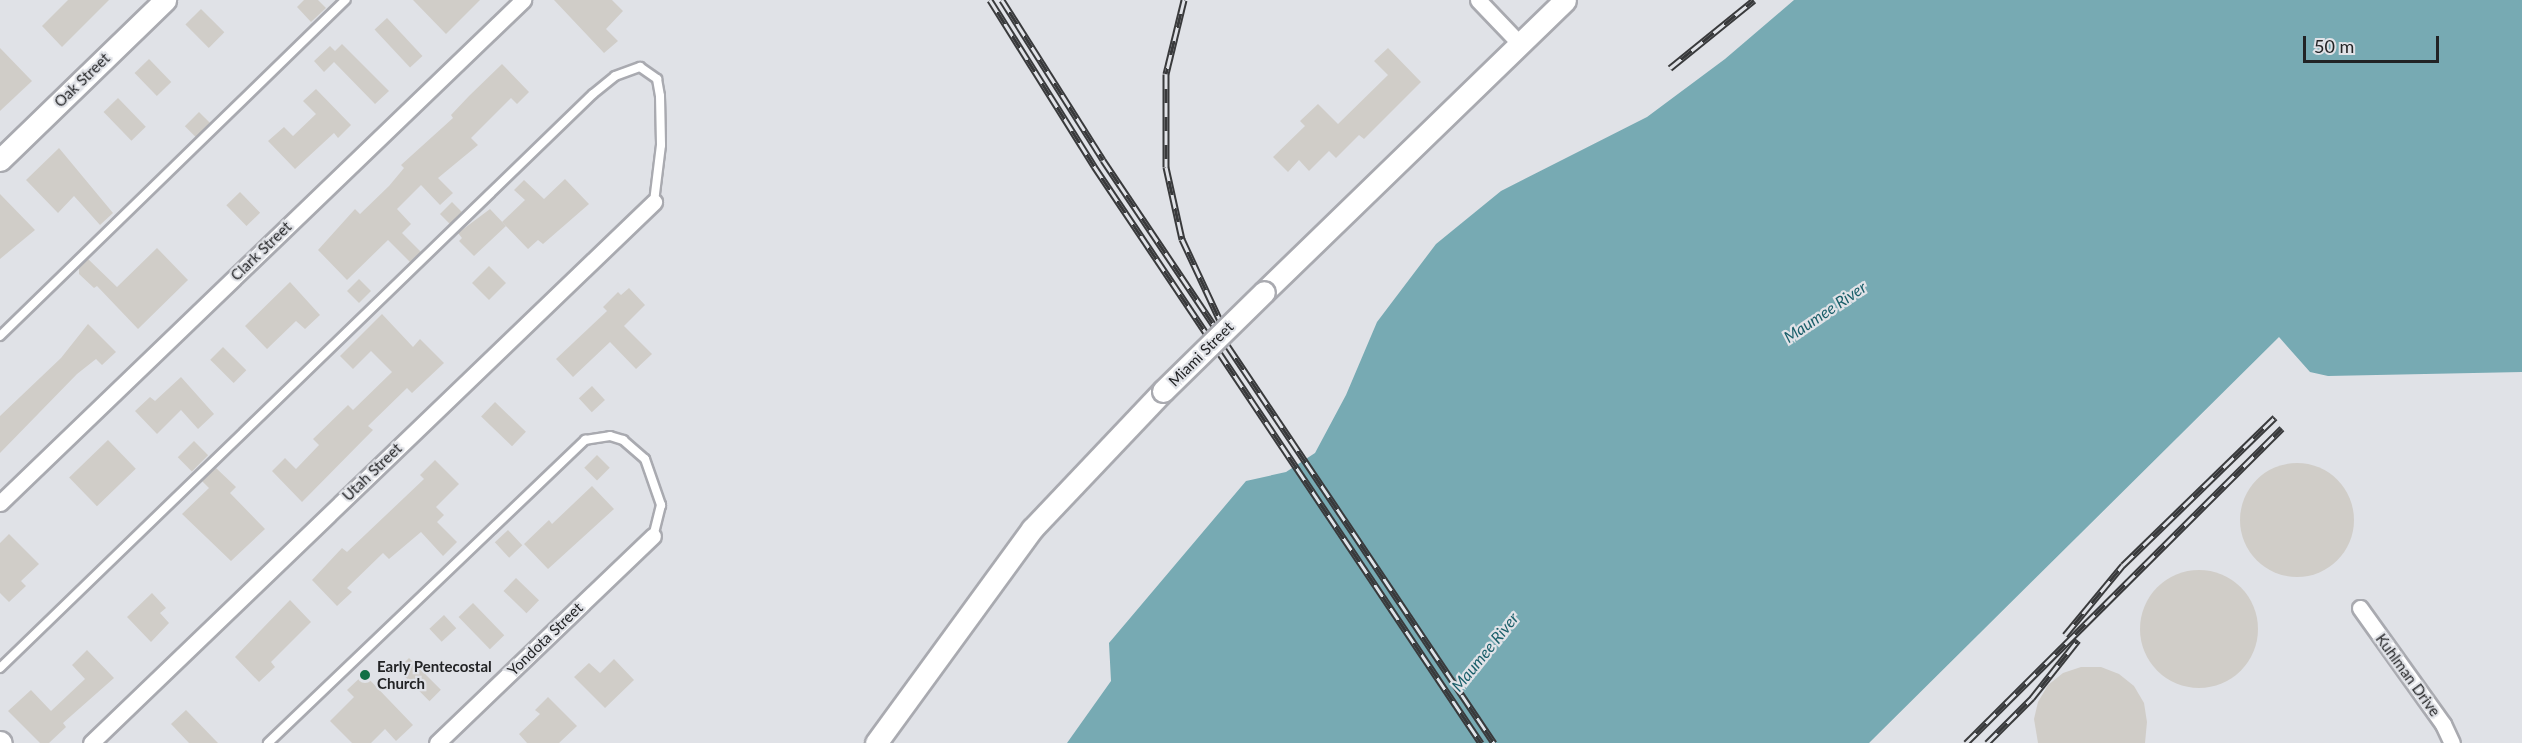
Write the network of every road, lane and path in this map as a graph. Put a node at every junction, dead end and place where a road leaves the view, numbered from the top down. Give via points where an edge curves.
1 (165, 0) edge
2 (345, 0) edge
3 (522, 0) edge
4 (1478, 0) edge
5 (1565, 0) edge
6 (1520, 44) junction
7 (0, 160) edge
8 (654, 202) joint
9 (0, 336) edge
10 (0, 502) edge
11 (653, 536) joint
12 (2360, 608) dead end
13 (0, 668) edge
14 (91, 743) edge
15 (268, 743) edge
16 (437, 743) edge
17 (876, 743) edge
18 (2452, 743) edge

1 - 7 street, Oak Street
2 - 9 lane
3 - 10 street, Clark Street
4 - 6 street
5 - 6 street, Miami Street
6 - 17 street, Miami Street, bridge via 1163,391 1032,529
8 - 13 lane via 661,145 660,96 657,79 640,67 615,76 593,94
8 - 14 street, Utah Street
11 - 15 lane via 661,505 645,459 622,440 610,436 585,440
11 - 16 street, Yondota Street
12 - 18 street, Kuhlman Drive via 2443,724

